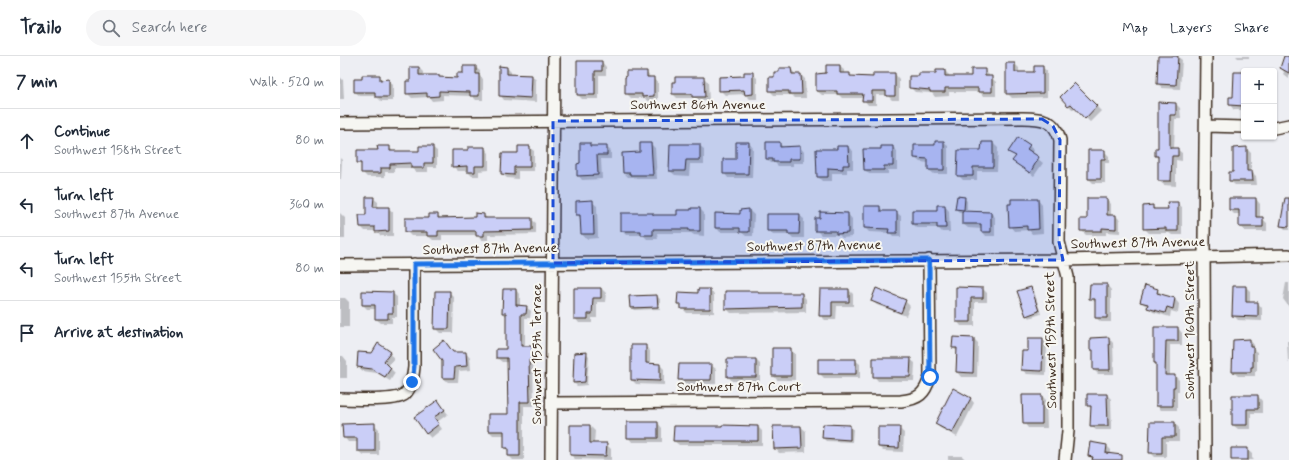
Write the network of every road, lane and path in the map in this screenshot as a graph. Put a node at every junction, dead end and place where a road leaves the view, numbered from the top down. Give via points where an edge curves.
1 (554, 56) edge
2 (1206, 56) edge
3 (553, 121) junction
4 (340, 123) edge
5 (1289, 125) edge
6 (1053, 126) joint
7 (1206, 126) junction
8 (1241, 127) edge
9 (1277, 127) edge
10 (1289, 255) edge
11 (1204, 257) junction
12 (929, 260) junction
13 (1064, 260) junction
14 (553, 263) junction
15 (414, 264) junction
16 (340, 265) edge
17 (340, 399) edge
18 (552, 403) junction
19 (552, 460) edge
20 (1065, 460) edge
21 (1204, 460) edge

1 - 3 street, Southwest 155th Terrace
2 - 7 street, Southwest 160th Street
3 - 4 street, Southwest 86th Avenue
3 - 6 street, Southwest 86th Avenue via 1023,118 1042,119
3 - 14 street, Southwest 155th Terrace
5 - 9 street
6 - 13 street, Southwest 159th Street via 1060,140 1059,242
7 - 8 street
7 - 11 street, Southwest 160th Street
10 - 11 street, Southwest 87th Avenue
11 - 13 street, Southwest 87th Avenue
11 - 21 street, Southwest 160th Street
12 - 13 street, Southwest 87th Avenue
12 - 14 street, Southwest 87th Avenue
12 - 18 street, Southwest 87th Court via 931,371 928,385 916,398 901,401
13 - 20 street, Southwest 159th Street via 1068,277 1068,431
14 - 15 street, Southwest 87th Avenue
14 - 18 street, Southwest 155th Terrace
15 - 16 street, Southwest 87th Avenue
15 - 17 street via 414,367 412,382 406,393 392,398
18 - 19 street, Southwest 155th Terrace

